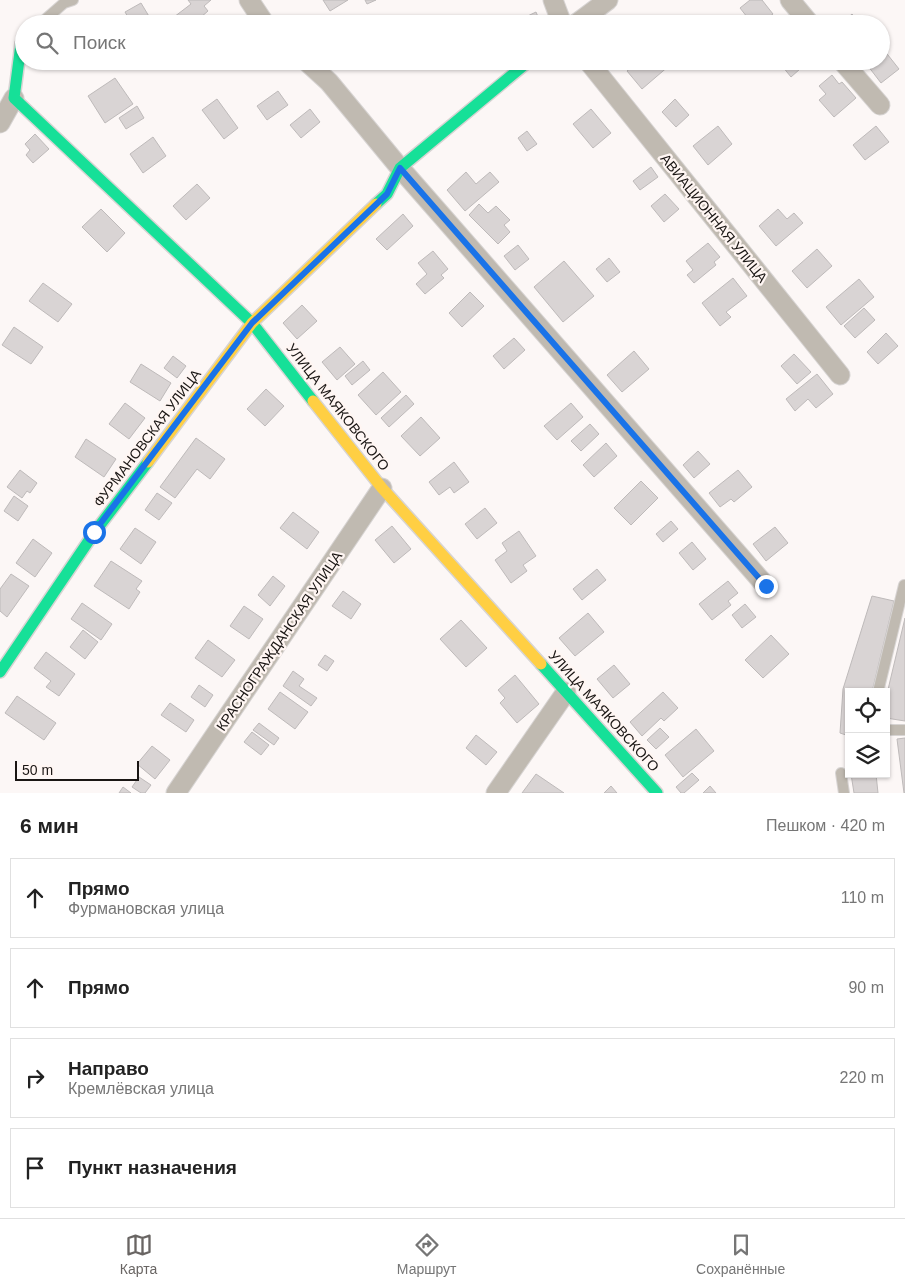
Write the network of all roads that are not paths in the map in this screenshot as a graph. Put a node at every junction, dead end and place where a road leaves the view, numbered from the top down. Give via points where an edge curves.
1 (72, 0) edge
2 (249, 0) edge
3 (553, 0) edge
4 (608, 0) edge
5 (790, 0) edge
6 (50, 15) edge
7 (259, 15) edge
8 (559, 15) edge
9 (588, 15) edge
10 (802, 15) edge
11 (18, 70) edge
12 (316, 70) edge
13 (518, 70) edge
14 (595, 70) edge
15 (850, 70) edge
16 (14, 98) junction
17 (880, 106) dead end
18 (0, 124) edge
19 (400, 168) junction
20 (252, 323) junction
21 (840, 375) dead end
22 (382, 488) junction
23 (905, 583) edge
24 (766, 586) dead end
25 (0, 672) edge
26 (879, 688) edge
27 (566, 692) junction
28 (890, 730) edge
29 (905, 730) edge
30 (841, 773) dead end
31 (176, 793) edge
32 (496, 793) edge
33 (657, 793) edge
34 (844, 793) edge

1 - 6 lane
2 - 7 street
3 - 8 street
4 - 9 street
5 - 10 street
11 - 16 street
12 - 19 street
13 - 19 street
14 - 21 street, АВИАЦИОННАЯ УЛИЦА
15 - 17 street
16 - 18 street
16 - 20 street, УЛИЦА МАЯКОВСКОГО
19 - 20 street, ФУРМАНОВСКАЯ УЛИЦА via 387,194
19 - 24 street
20 - 22 street, УЛИЦА МАЯКОВСКОГО
20 - 25 street, ФУРМАНОВСКАЯ УЛИЦА via 94,532
22 - 27 street, УЛИЦА МАЯКОВСКОГО
22 - 31 street, КРАСНОГРАЖДАНСКАЯ УЛИЦА
23 - 26 lane
27 - 32 street
27 - 33 street, УЛИЦА МАЯКОВСКОГО
28 - 29 lane
30 - 34 lane

